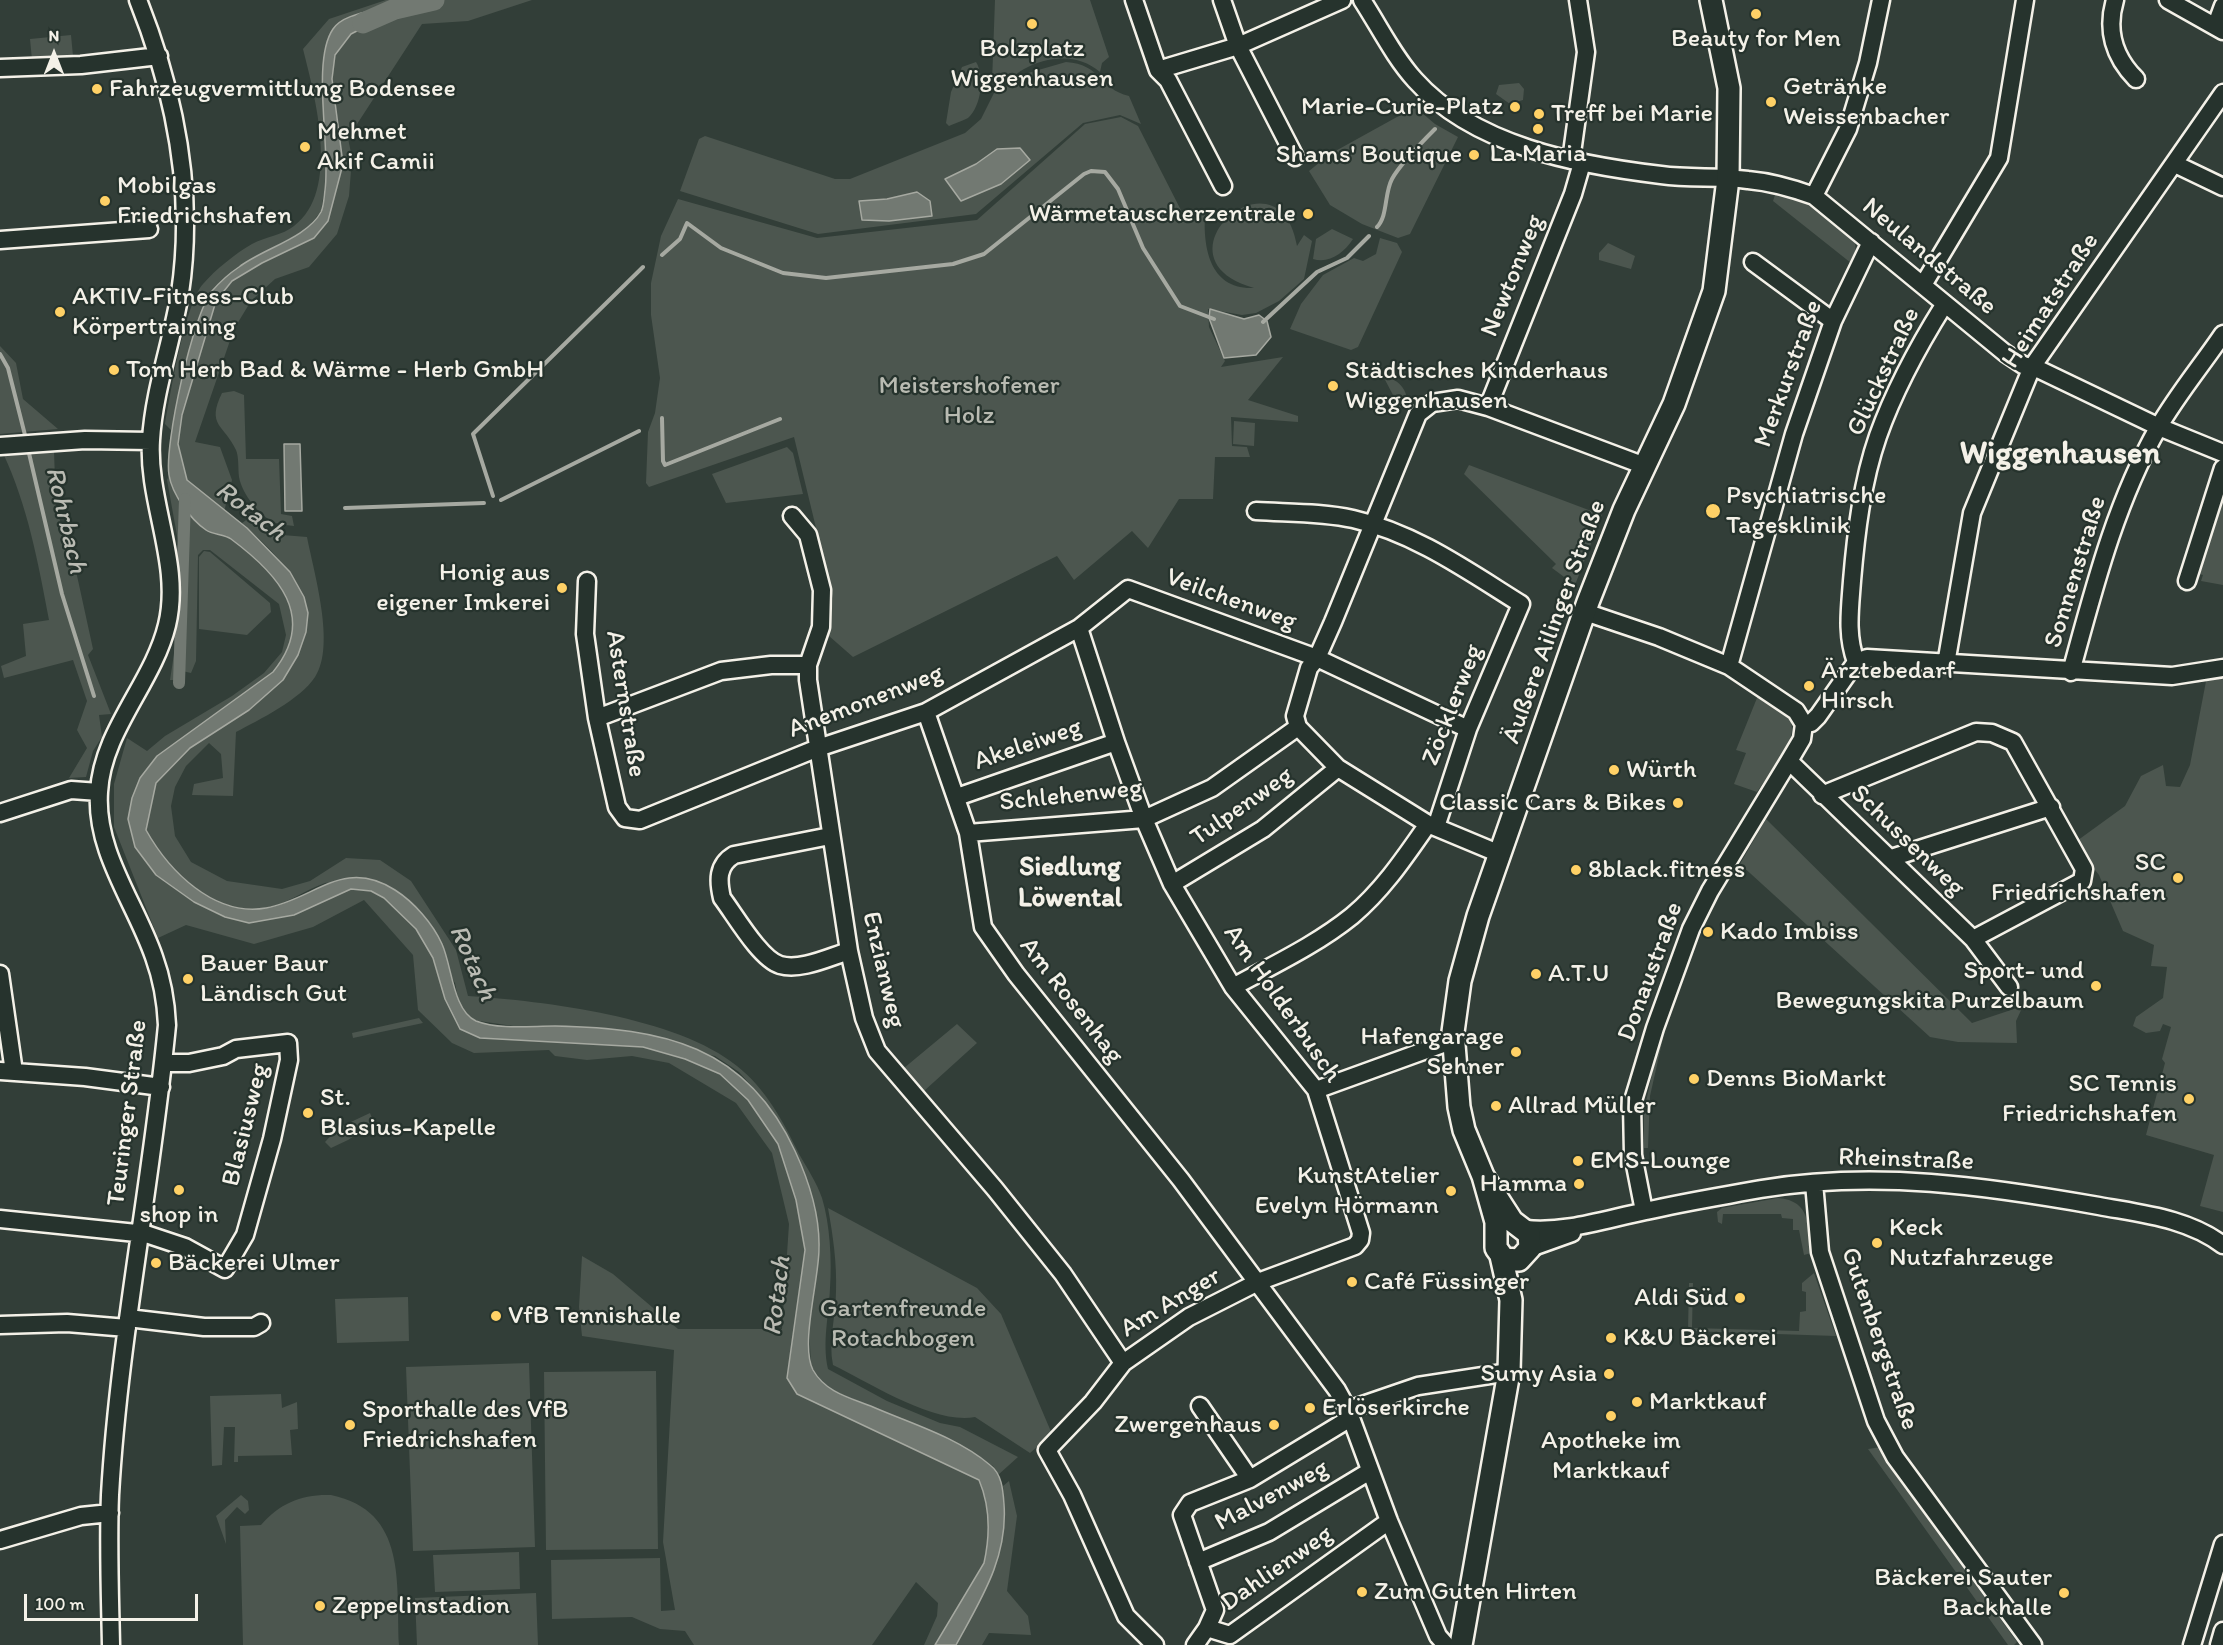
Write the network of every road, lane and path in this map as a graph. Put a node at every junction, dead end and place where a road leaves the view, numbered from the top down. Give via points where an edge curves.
1 (138, 0) edge
2 (1134, 0) edge
3 (1222, 0) edge
4 (1342, 0) edge
5 (1362, 0) edge
6 (1578, 0) edge
7 (1711, 0) edge
8 (1881, 0) edge
9 (2025, 0) edge
10 (2115, 0) edge
11 (2168, 0) edge
12 (2223, 6) edge
13 (2219, 28) edge
14 (1238, 46) junction
15 (159, 56) junction
16 (0, 68) edge
17 (1158, 70) junction
18 (2136, 79) dead end
19 (2223, 93) edge
20 (1295, 157) dead end
21 (1576, 161) junction
22 (2175, 164) junction
23 (1728, 179) junction
24 (1223, 186) dead end
25 (2223, 187) edge
26 (1814, 196) junction
27 (149, 229) dead end
28 (0, 240) edge
29 (1870, 242) junction
30 (1753, 262) dead end
31 (1923, 285) junction
32 (1944, 305) junction
33 (1833, 321) junction
34 (2223, 334) edge
35 (2032, 367) junction
36 (1488, 407) junction
37 (2159, 427) junction
38 (151, 441) junction
39 (7, 446) edge
40 (2223, 453) edge
41 (1645, 466) junction
42 (2223, 468) edge
43 (1256, 512) dead end
44 (792, 516) dead end
45 (1372, 526) junction
46 (587, 581) dead end
47 (2187, 581) dead end
48 (1128, 589) joint
49 (1584, 612) junction
50 (1079, 628) junction
51 (1317, 658) junction
52 (1856, 662) junction
53 (1946, 664) junction
54 (808, 665) junction
55 (1728, 666) junction
56 (2223, 668) edge
57 (2071, 672) junction
58 (926, 712) junction
59 (597, 718) junction
60 (1298, 727) junction
61 (1468, 729) junction
62 (1803, 732) junction
63 (1116, 742) junction
64 (818, 748) junction
65 (1790, 761) junction
66 (1338, 768) junction
67 (99, 792) junction
68 (1822, 795) junction
69 (957, 797) junction
70 (2051, 807) junction
71 (0, 813) edge
72 (1144, 819) junction
73 (640, 820) joint
74 (1432, 826) junction
75 (968, 832) junction
76 (830, 836) junction
77 (1500, 854) junction
78 (1891, 858) junction
79 (1172, 884) junction
80 (1972, 939) junction
81 (849, 951) junction
82 (0, 974) edge
83 (1233, 987) junction
84 (2009, 987) dead end
85 (1454, 1040) junction
86 (163, 1063) junction
87 (7, 1072) edge
88 (160, 1087) junction
89 (1316, 1090) junction
90 (1483, 1176) junction
91 (1814, 1183) junction
92 (1644, 1211) junction
93 (0, 1219) edge
94 (140, 1233) junction
95 (1497, 1233) junction
96 (1524, 1240) junction
97 (2223, 1245) edge
98 (1355, 1246) joint
99 (1501, 1256) junction
100 (1258, 1282) junction
101 (1511, 1300) junction
102 (127, 1323) junction
103 (261, 1323) dead end
104 (0, 1325) edge
105 (1123, 1363) junction
106 (1509, 1372) junction
107 (1200, 1406) dead end
108 (1348, 1414) junction
109 (1370, 1471) junction
110 (1250, 1479) junction
111 (110, 1513) junction
112 (1389, 1521) junction
113 (0, 1540) edge
114 (2223, 1544) edge
115 (1198, 1562) junction
116 (1207, 1628) junction
117 (2223, 1631) edge
118 (111, 1645) edge
119 (1155, 1645) edge
120 (1195, 1645) edge
121 (1446, 1645) edge
122 (1461, 1645) edge
123 (2033, 1645) edge
124 (2192, 1645) edge
125 (2219, 1645) edge

1 - 15 street, Teuringer Straße
2 - 17 street
3 - 14 street
4 - 14 street
5 - 21 street, Neulandstraße via 1413,78 1445,108 1521,145
6 - 21 street, Newtonweg via 1586,52
7 - 23 main road, Äußere Ailinger Straße via 1729,88
8 - 26 street via 1868,63 1848,129
9 - 31 street via 1999,158
10 - 18 street via 2110,15 2113,45 2122,65
11 - 13 street
12 - 13 street
14 - 17 street via 1187,53
14 - 20 street
15 - 16 street via 81,65
15 - 38 street, Teuringer Straße via 179,146 186,217 180,295
17 - 24 street via 1168,80
19 - 22 street, Heimatstraße
21 - 23 street, Neulandstraße via 1662,176
21 - 36 street, Newtonweg via 1545,266
22 - 25 street
22 - 35 street, Heimatstraße
23 - 26 street, Neulandstraße via 1785,186
23 - 41 main road, Äußere Ailinger Straße via 1714,291 1674,404
26 - 29 street, Neulandstraße
27 - 28 street
29 - 31 street, Neulandstraße
29 - 33 street, Merkurstraße
30 - 33 street
31 - 32 street, Neulandstraße
32 - 35 street, Neulandstraße via 2004,353
32 - 52 street, Glückstraße via 1904,379 1877,441 1853,565 1849,642
33 - 55 street, Merkurstraße via 1781,472
34 - 37 street, Sonnenstraße
35 - 37 street, Neulandstraße
35 - 53 street, Heimatstraße via 1972,513
36 - 41 street
36 - 45 street via 1458,399 1432,403 1418,414
37 - 40 street, Neulandstraße
37 - 57 street, Sonnenstraße via 2107,544
38 - 39 street
38 - 67 street, Teuringer Straße via 172,597 156,658 105,754
41 - 49 main road, Äußere Ailinger Straße
42 - 47 street
43 - 45 street via 1334,516
44 - 54 street, Enzianweg via 808,535 822,590 821,627
45 - 51 street
45 - 61 street, Zöcklerweg via 1428,547 1521,604
46 - 59 street, Asternstraße via 585,634
48 - 50 street, Anemonenweg
48 - 51 street, Veilchenweg
49 - 55 street
49 - 77 main road, Äußere Ailinger Straße
50 - 58 street, Anemonenweg
50 - 63 street, Am Holderbusch
51 - 60 street via 1308,668 1302,685 1295,716
51 - 61 street, Veilchenweg
52 - 53 street via 1867,658
52 - 62 street
53 - 57 street
54 - 59 street via 721,671
54 - 64 street, Enzianweg
55 - 62 street via 1796,711
56 - 57 street via 2172,676
58 - 64 street, Anemonenweg
58 - 69 street, Am Rosenhag
59 - 73 street, Asternstraße via 617,807 625,818
60 - 66 street
60 - 72 street, Schlehenweg via 1212,788
61 - 74 street, Zöcklerweg
62 - 65 street, Donaustraße
63 - 69 street, Akeleiweg
63 - 72 street, Am Holderbusch
64 - 73 street, Anemonenweg
64 - 76 street, Enzianweg
65 - 68 street, Schussenweg
65 - 92 street, Donaustraße via 1710,891 1691,929 1655,1028 1632,1104 1633,1155
66 - 74 street
66 - 79 street, Tulpenweg via 1263,829
67 - 71 street via 71,790
67 - 86 street, Teuringer Straße via 102,837 150,947 164,990 167,1025
68 - 70 street via 1976,732 1992,733 2013,742
68 - 78 street, Schussenweg
69 - 75 street, Am Rosenhag
70 - 78 street
70 - 80 street via 2084,869 2082,881
72 - 75 street, Schlehenweg
72 - 79 street, Am Holderbusch
74 - 77 street
74 - 83 street, Zöcklerweg via 1353,916
75 - 100 street, Am Rosenhag via 983,927
76 - 81 street, Enzianweg
76 - 81 street via 734,855 721,868 720,888 722,898 765,955 780,965 806,964
77 - 85 main road, Äußere Ailinger Straße via 1460,981
78 - 80 street, Schussenweg
79 - 83 street, Am Holderbusch
80 - 84 street, Schussenweg
81 - 105 street, Enzianweg via 876,1051 1064,1274
82 - 87 street
83 - 89 street, Am Holderbusch
85 - 89 street
85 - 90 main road, Äußere Ailinger Straße via 1464,1130
86 - 88 street, Teuringer Straße
86 - 94 street, Blasiusweg via 189,1063 236,1049 288,1043 289,1060 272,1139 245,1235 225,1269 184,1247
87 - 88 street
88 - 94 street, Teuringer Straße
89 - 98 street, Am Holderbusch via 1361,1233
90 - 95 main road
90 - 96 main road
91 - 92 street, Rheinstraße
91 - 97 street, Rheinstraße via 1897,1180 1990,1189 2170,1219 2207,1233
91 - 123 street, Gutenbergstraße via 1820,1252 1876,1422 1895,1457
92 - 96 street, Rheinstraße via 1582,1226 1576,1232
93 - 94 street
94 - 102 street, Teuringer Straße
95 - 96 main road via 1506,1226
95 - 99 main road via 1495,1242
96 - 99 main road via 1514,1261
96 - 101 main road
98 - 100 street, Am Anger
99 - 101 main road
100 - 105 street, Am Anger via 1189,1317
100 - 108 street, Am Rosenhag via 1337,1390
101 - 106 main road
102 - 103 street via 254,1327
102 - 104 street
102 - 111 street, Teuringer Straße
105 - 119 street, Am Anger via 1093,1402 1047,1449 1126,1616
106 - 108 street via 1418,1386
106 - 122 main road
107 - 110 street
108 - 109 street, Am Rosenhag
108 - 110 street
109 - 112 street, Am Rosenhag
109 - 115 street, Malvenweg via 1269,1532
110 - 115 street via 1190,1503 1182,1515
111 - 113 street via 81,1516
111 - 118 street, Teuringer Straße
112 - 116 street, Dahlienweg via 1230,1635
112 - 121 street, Am Rosenhag via 1438,1636
114 - 124 street
115 - 116 street via 1215,1610
116 - 120 street, Dahlienweg
117 - 125 street

